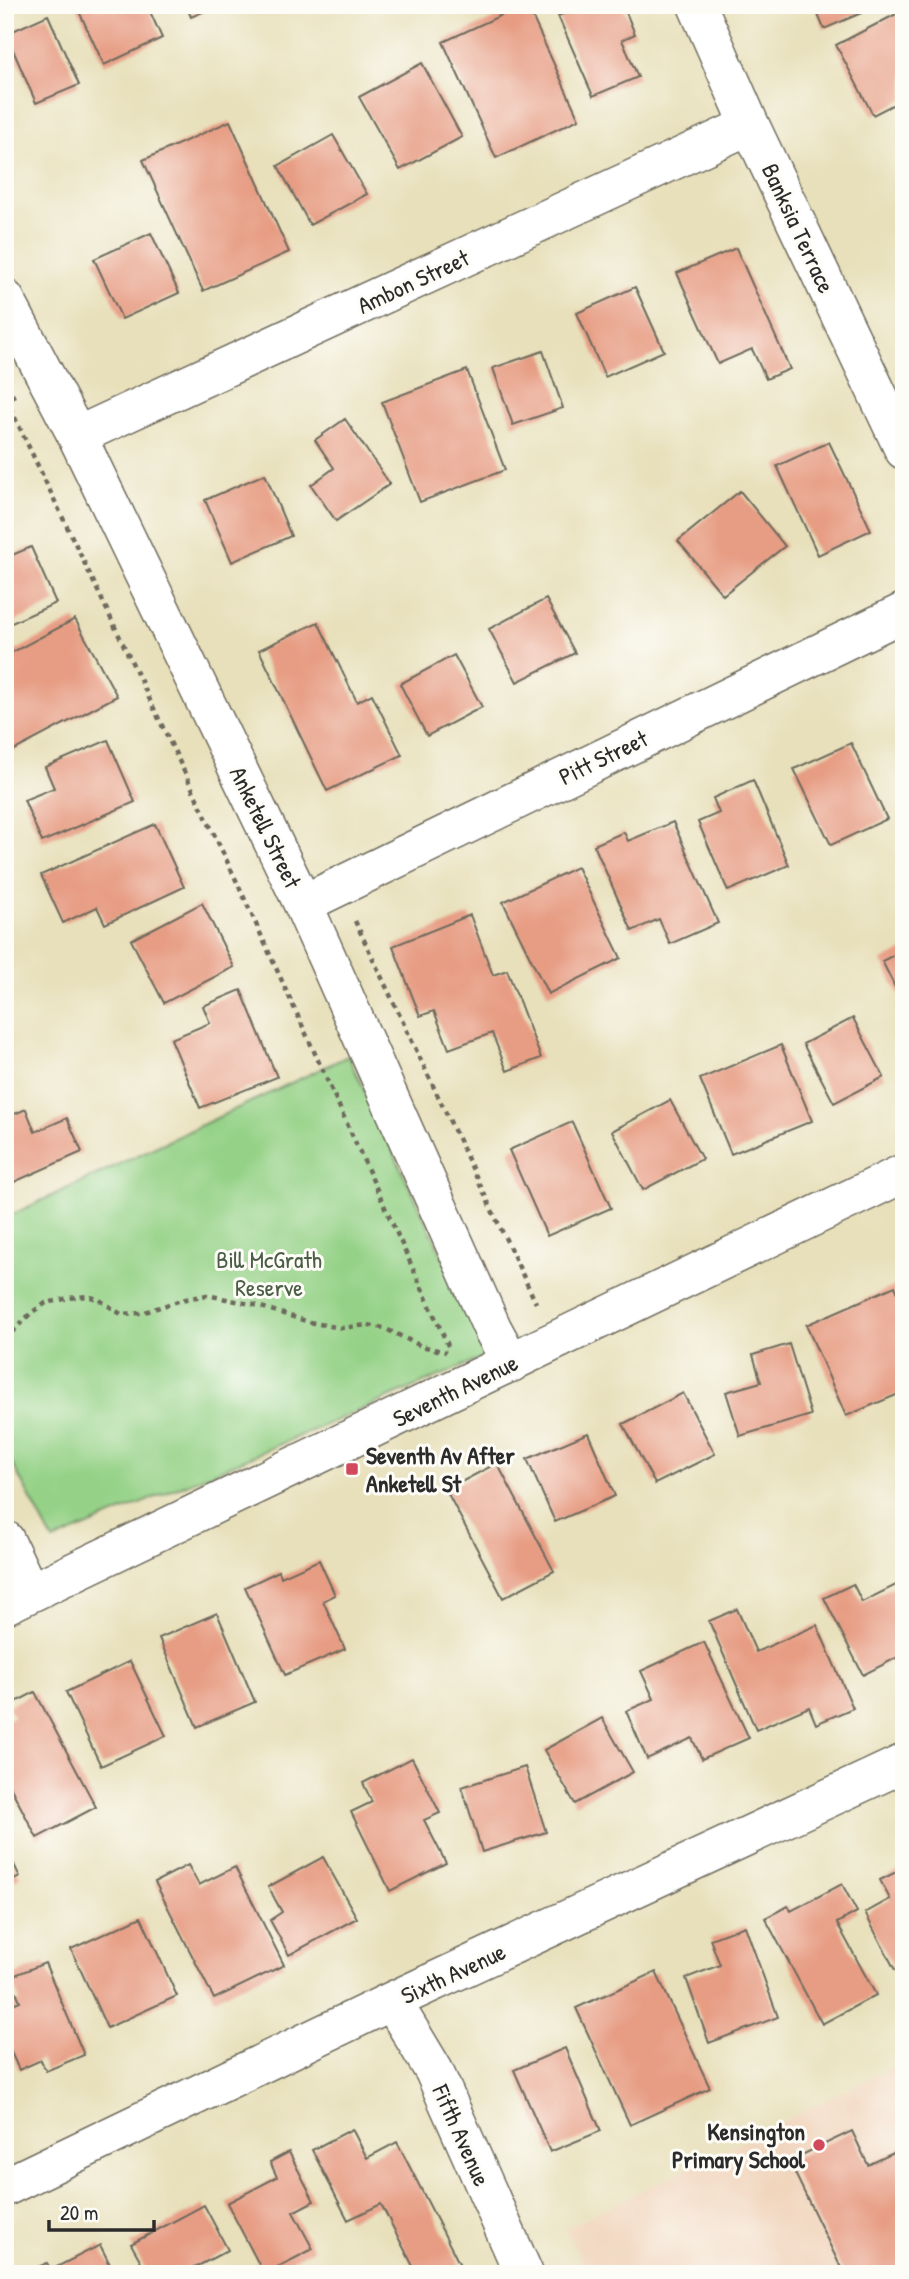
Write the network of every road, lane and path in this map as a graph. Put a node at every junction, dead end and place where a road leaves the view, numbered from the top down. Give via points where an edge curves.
1 (697, 5) edge
2 (750, 125) junction
3 (5, 299) edge
4 (76, 436) junction
5 (904, 450) edge
6 (904, 612) edge
7 (338, 886) junction
8 (303, 904) junction
9 (904, 1173) edge
10 (536, 1303) dead end
11 (511, 1363) junction
12 (5, 1540) edge
13 (17, 1599) edge
14 (904, 1763) edge
15 (392, 2001) junction
16 (5, 2187) edge
17 (524, 2274) edge

1 - 2 street, Banksia Terrace
2 - 4 street, Ambon Street
2 - 5 street, Banksia Terrace
3 - 4 street, Anketell Street
4 - 8 street, Anketell Street
6 - 7 street, Pitt Street
7 - 8 street, Pitt Street
7 - 10 path
8 - 11 street, Anketell Street
9 - 11 street, Seventh Avenue
11 - 13 street, Seventh Avenue
12 - 13 street
14 - 15 street, Sixth Avenue
15 - 16 street, Sixth Avenue
15 - 17 street, Fifth Avenue via 434,2071

